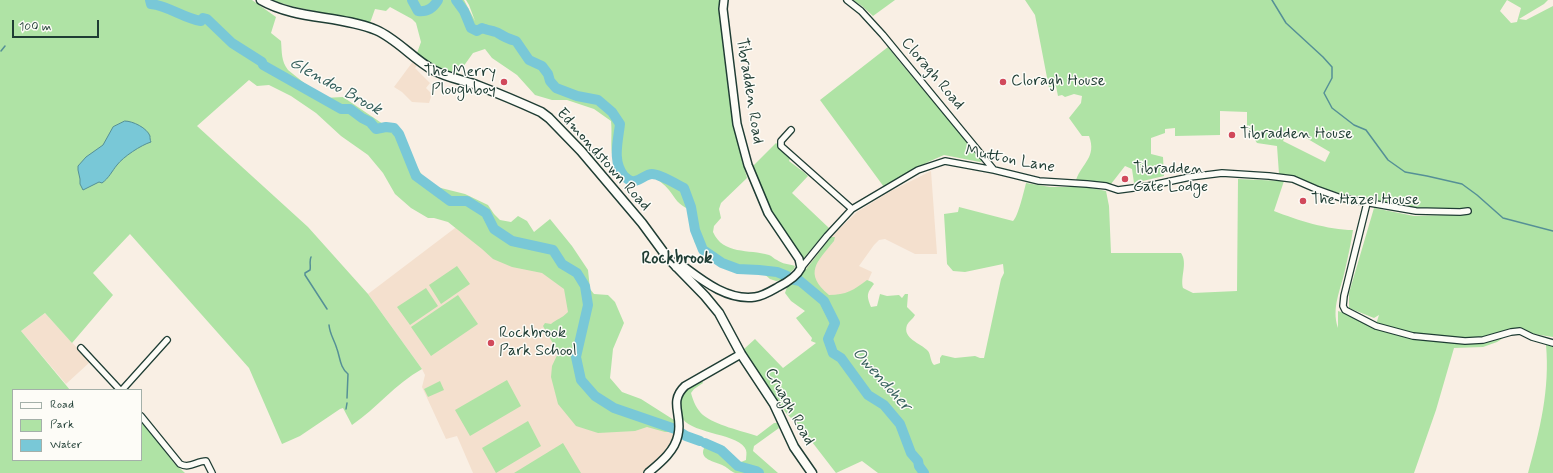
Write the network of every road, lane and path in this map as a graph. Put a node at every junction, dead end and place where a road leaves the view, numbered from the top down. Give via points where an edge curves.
1 (261, 0) edge
2 (724, 0) edge
3 (847, 0) edge
4 (791, 130) dead end
5 (994, 170) junction
6 (1367, 203) junction
7 (852, 209) junction
8 (1468, 211) dead end
9 (676, 267) junction
10 (801, 268) junction
11 (168, 340) dead end
12 (1553, 342) edge
13 (81, 348) dead end
14 (741, 354) junction
15 (120, 389) edge
16 (122, 389) edge
17 (142, 417) edge
18 (212, 473) edge
19 (648, 473) edge
20 (812, 473) edge

1 - 9 main road, Edmondstown Road via 289,12 377,30 442,75 480,86 541,112 581,151
2 - 10 street, Tibradden Road via 737,124 748,165 768,213 801,263
3 - 5 street, Cloragh Road via 883,35
4 - 7 street via 781,141 781,146
5 - 6 street, Mutton Lane via 1039,181 1106,186 1118,190 1222,173 1269,176 1293,179 1341,198
5 - 7 street, Mutton Lane via 945,161 918,170
6 - 8 street, Mutton Lane via 1416,211
6 - 12 street via 1344,296 1345,310 1376,326 1413,336 1465,341 1483,340 1520,331
7 - 10 street, Mutton Lane
9 - 10 street via 683,266 725,293 754,298 783,284
9 - 14 main road, Edmondstown Road via 719,313
11 - 16 street
13 - 15 street
14 - 19 street via 679,392 676,402 680,425 676,442
14 - 20 main road, Cruagh Road via 774,404 794,447
17 - 18 street via 180,464 185,467 206,461

